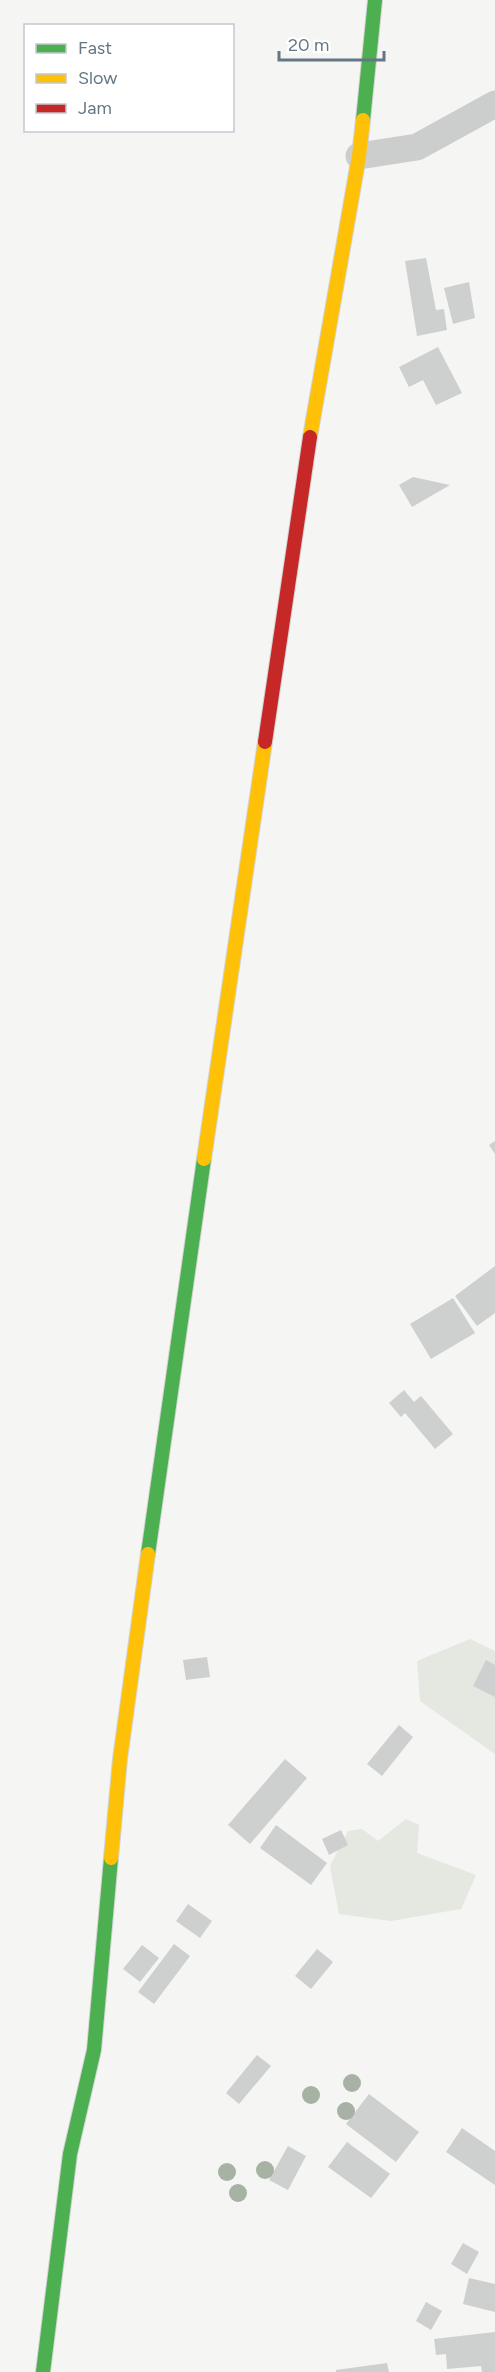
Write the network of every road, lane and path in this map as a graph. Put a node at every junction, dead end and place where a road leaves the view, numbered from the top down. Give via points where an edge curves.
1 (375, 0) edge
2 (495, 104) edge
3 (359, 156) junction
4 (43, 2372) edge

1 - 3 street
2 - 3 street via 417,147
3 - 4 street via 307,453 174,1362 120,1759 94,2050 70,2154

